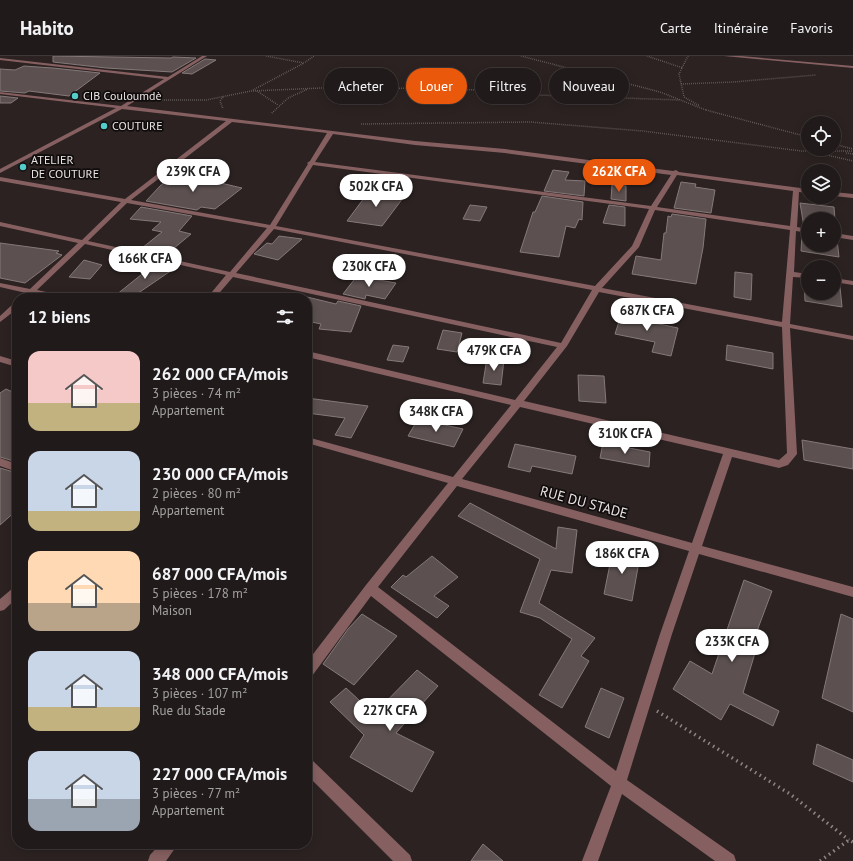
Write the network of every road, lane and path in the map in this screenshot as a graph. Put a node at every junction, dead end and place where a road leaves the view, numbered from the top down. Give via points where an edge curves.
1 (205, 56) edge
2 (266, 56) edge
3 (314, 56) edge
4 (521, 56) edge
5 (646, 56) edge
6 (688, 56) edge
7 (726, 56) edge
8 (0, 59) edge
9 (304, 63) junction
10 (853, 67) edge
11 (683, 68) junction
12 (816, 75) dead end
13 (169, 78) junction
14 (681, 84) junction
15 (312, 89) junction
16 (251, 91) junction
17 (257, 91) junction
18 (0, 93) edge
19 (223, 97) junction
20 (136, 99) junction
21 (680, 100) junction
22 (278, 105) junction
23 (122, 107) junction
24 (706, 110) junction
25 (225, 112) dead end
26 (272, 113) dead end
27 (231, 120) junction
28 (359, 124) dead end
29 (331, 132) junction
30 (801, 135) edge
31 (841, 147) edge
32 (801, 150) edge
33 (853, 151) edge
34 (841, 152) edge
35 (830, 156) edge
36 (853, 161) edge
37 (310, 163) junction
38 (0, 171) edge
39 (676, 172) junction
40 (0, 179) edge
41 (796, 189) junction
42 (801, 190) edge
43 (841, 195) edge
44 (853, 196) edge
45 (126, 201) junction
46 (653, 208) junction
47 (0, 224) edge
48 (272, 227) junction
49 (794, 230) junction
50 (801, 231) edge
51 (841, 236) edge
52 (853, 238) edge
53 (84, 241) junction
54 (231, 274) junction
55 (790, 274) junction
56 (801, 275) edge
57 (841, 281) edge
58 (853, 283) edge
59 (0, 284) edge
60 (597, 289) junction
61 (32, 291) junction
62 (41, 293) edge
63 (215, 293) edge
64 (12, 309) edge
65 (0, 320) edge
66 (786, 326) junction
67 (853, 338) edge
68 (563, 346) junction
69 (312, 355) edge
70 (0, 359) edge
71 (12, 363) edge
72 (516, 402) junction
73 (312, 441) edge
74 (729, 452) junction
75 (0, 462) edge
76 (12, 466) edge
77 (456, 481) junction
78 (696, 548) junction
79 (370, 588) junction
80 (853, 592) edge
81 (12, 595) edge
82 (0, 606) edge
83 (312, 665) edge
84 (644, 704) junction
85 (312, 770) edge
86 (619, 783) junction
87 (851, 841) edge
88 (166, 849) edge
89 (156, 861) edge
90 (404, 861) edge
91 (590, 861) edge
92 (728, 861) edge
93 (820, 861) edge

1 - 13 street
2 - 9 path
3 - 9 path
4 - 21 path via 660,92
5 - 11 path
6 - 11 path
7 - 10 street
8 - 13 street
9 - 16 path
11 - 14 path via 680,74
12 - 14 path
13 - 20 street
14 - 24 path via 684,97
15 - 17 path
15 - 21 path via 345,87 484,90 537,95
15 - 22 path via 302,91
16 - 17 path
16 - 19 path
17 - 22 path
18 - 23 street
19 - 20 path via 188,100
19 - 25 path via 220,101
20 - 23 street
21 - 24 path
22 - 26 path
23 - 27 street
23 - 38 street
24 - 30 path
27 - 29 street
27 - 45 street
28 - 32 path via 530,122 643,131
29 - 37 street
29 - 39 street
31 - 33 path
33 - 34 path
35 - 36 path
37 - 46 street
37 - 48 street
39 - 41 street
39 - 46 street
40 - 45 street
41 - 42 street
41 - 49 street
43 - 44 street
45 - 48 street
45 - 53 street
46 - 49 street
46 - 60 street via 634,248
47 - 53 street
48 - 54 street
48 - 60 street
49 - 50 street
49 - 55 street
51 - 52 street
53 - 54 street
53 - 61 street
54 - 63 street
54 - 68 street
55 - 56 street
55 - 66 street
57 - 58 street
59 - 61 street
60 - 66 street
60 - 68 street
61 - 62 street
64 - 65 street
66 - 67 street
66 - 74 street via 792,454 784,463 778,464
68 - 72 street
69 - 72 street
70 - 71 street
72 - 74 street
72 - 77 street
73 - 77 street, RUE DU STADE
74 - 78 street
75 - 76 street
77 - 78 street, RUE DU STADE
77 - 79 street
78 - 80 street, RUE DU STADE
78 - 84 street
79 - 83 street
79 - 86 street
81 - 82 street
84 - 86 street
84 - 87 path via 790,794
85 - 90 street
86 - 91 street
86 - 92 street
87 - 93 path
88 - 89 street

